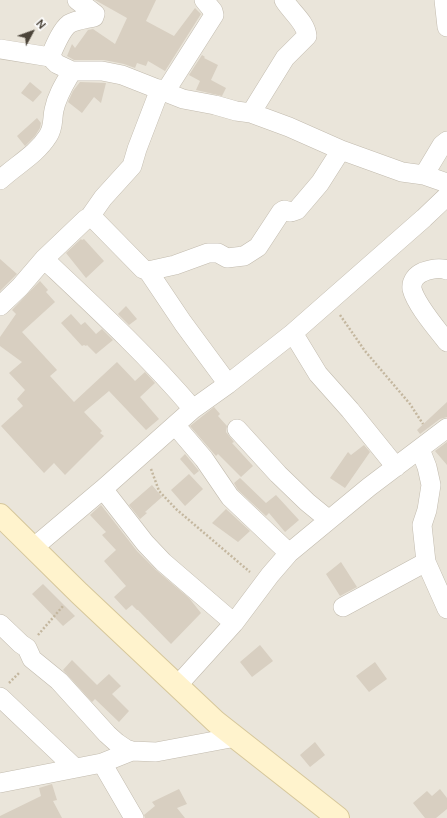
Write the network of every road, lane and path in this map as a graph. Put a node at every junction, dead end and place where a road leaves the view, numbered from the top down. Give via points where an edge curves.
1 (77, 0) edge
2 (204, 0) edge
3 (284, 0) edge
4 (444, 0) edge
5 (447, 27) edge
6 (0, 49) edge
7 (50, 57) junction
8 (72, 71) junction
9 (162, 91) junction
10 (251, 113) junction
11 (447, 141) edge
12 (341, 150) junction
13 (424, 175) junction
14 (0, 180) edge
15 (447, 183) edge
16 (447, 196) edge
17 (89, 218) junction
18 (44, 259) junction
19 (447, 270) edge
20 (148, 271) junction
21 (330, 300) junction
22 (0, 306) edge
23 (293, 333) junction
24 (447, 342) edge
25 (228, 384) junction
26 (193, 409) junction
27 (175, 425) junction
28 (237, 429) dead end
29 (441, 433) edge
30 (420, 449) junction
31 (145, 452) junction
32 (396, 467) junction
33 (103, 489) junction
34 (0, 515) edge
35 (329, 520) junction
36 (33, 548) junction
37 (289, 553) junction
38 (426, 562) junction
39 (263, 584) junction
40 (79, 593) junction
41 (343, 607) dead end
42 (447, 609) edge
43 (234, 623) junction
44 (0, 624) edge
45 (30, 653) junction
46 (177, 686) junction
47 (3, 691) edge
48 (236, 737) junction
49 (132, 751) junction
50 (102, 763) junction
51 (75, 768) junction
52 (0, 783) edge
53 (134, 818) edge
54 (338, 818) edge

1 - 7 street via 95,14 94,17 68,25
2 - 9 street via 214,11 214,16
3 - 10 street via 304,25 307,36 286,58
4 - 5 street
6 - 7 street
7 - 8 street via 57,64
8 - 9 street via 102,71 122,75
8 - 14 street via 57,99 54,122 49,135 40,147
9 - 10 street via 183,99 236,112
9 - 17 street via 132,166
10 - 12 street
11 - 13 street
12 - 13 street via 402,172
12 - 20 street via 315,190 297,210 281,212 258,247 244,256 227,258 218,253 208,253 175,265
13 - 15 street
16 - 21 street
17 - 18 street
17 - 20 street via 93,218
18 - 22 street
18 - 26 street via 128,338
19 - 24 street via 440,267 422,273 414,278 412,290
20 - 25 street
21 - 23 street
21 - 29 path via 364,351 410,404 423,424
23 - 25 street
23 - 32 street via 318,374
25 - 26 street
26 - 27 street
27 - 31 street
27 - 37 street via 204,459 230,497
28 - 35 street via 278,474
29 - 30 street
30 - 32 street
30 - 38 street via 431,485 422,525
31 - 33 street
31 - 39 path via 159,491 176,509
32 - 35 street
33 - 36 street
33 - 43 street via 163,562
34 - 36 street
35 - 37 street
36 - 40 street
37 - 39 street
38 - 41 street
38 - 42 street
39 - 43 street
40 - 45 path via 62,606
40 - 46 street
43 - 46 street
44 - 45 street
45 - 47 path
45 - 49 street via 59,680 106,734
46 - 48 street
47 - 51 street
48 - 49 street via 156,752
48 - 54 street
49 - 50 street
50 - 51 street
50 - 53 street
51 - 52 street

